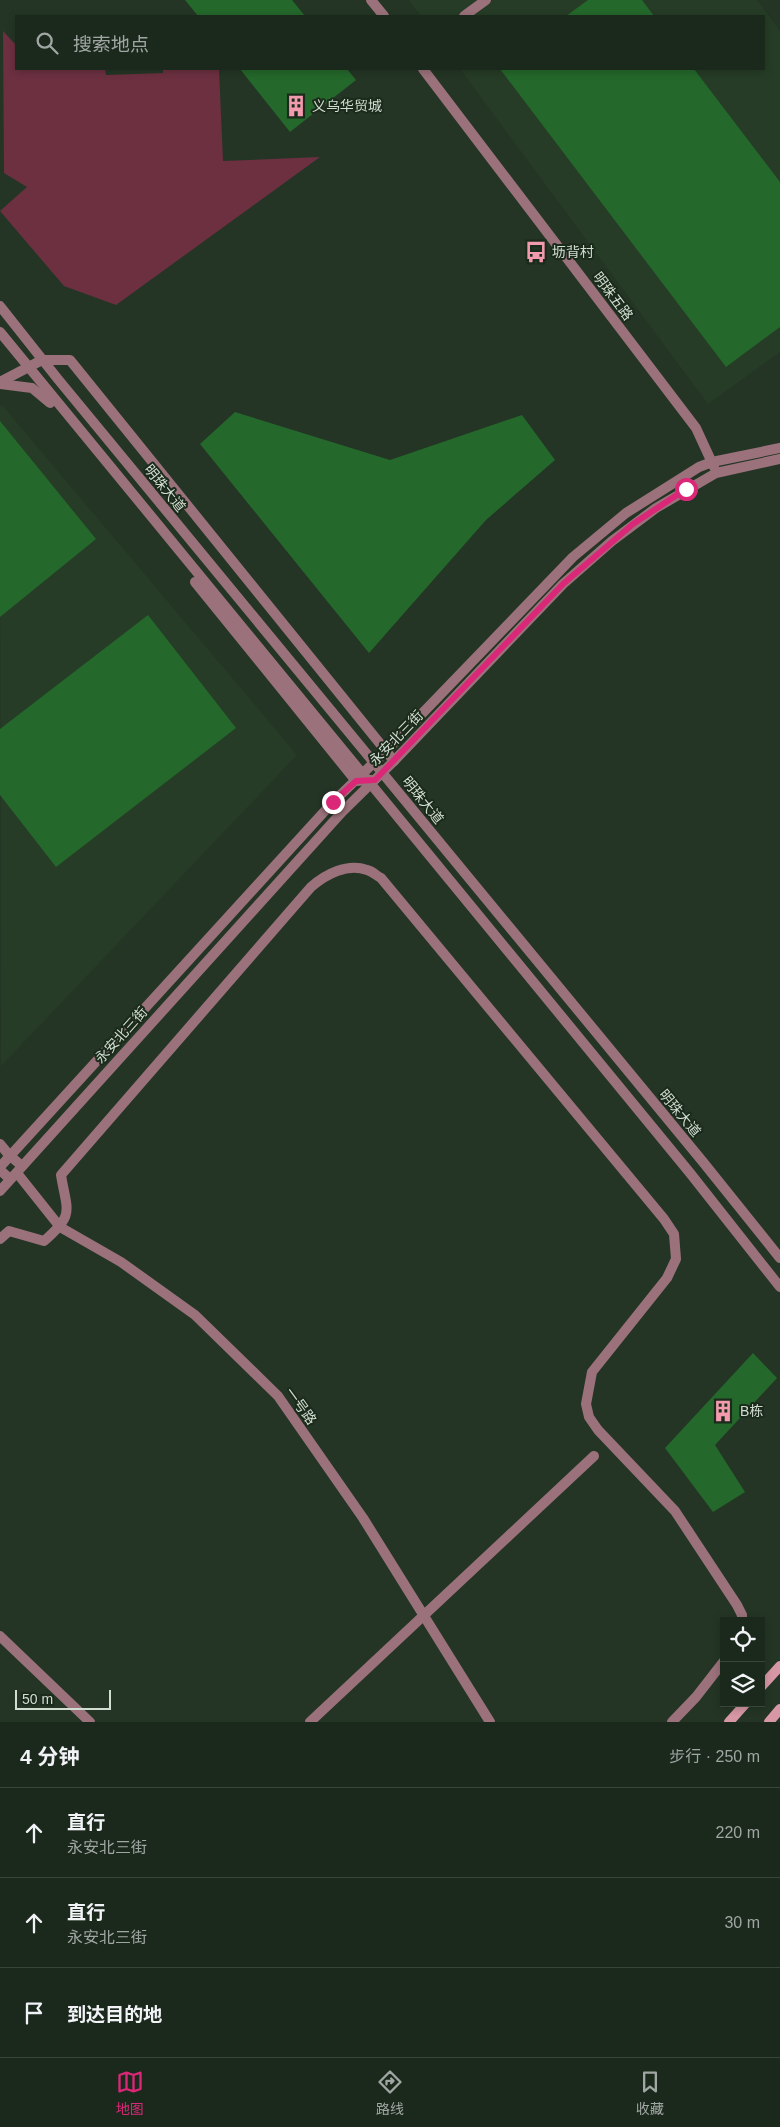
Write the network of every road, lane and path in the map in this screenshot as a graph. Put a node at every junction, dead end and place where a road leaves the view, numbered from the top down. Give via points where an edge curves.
1 (371, 0) edge
2 (486, 0) edge
3 (383, 15) edge
4 (465, 15) edge
5 (425, 70) edge
6 (0, 306) edge
7 (0, 332) edge
8 (0, 383) edge
9 (780, 448) edge
10 (780, 459) edge
11 (712, 462) junction
12 (716, 473) junction
13 (386, 751) junction
14 (394, 761) junction
15 (375, 780) junction
16 (356, 781) junction
17 (0, 1144) edge
18 (9, 1155) junction
19 (0, 1169) edge
20 (16, 1173) junction
21 (0, 1191) edge
22 (60, 1227) junction
23 (0, 1239) edge
24 (780, 1258) edge
25 (780, 1287) edge
26 (594, 1456) dead end
27 (423, 1615) junction
28 (740, 1617) edge
29 (0, 1636) edge
30 (723, 1662) edge
31 (780, 1666) edge
32 (765, 1682) edge
33 (742, 1707) edge
34 (780, 1710) edge
35 (90, 1722) edge
36 (310, 1722) edge
37 (490, 1722) edge
38 (672, 1722) edge
39 (729, 1722) edge
40 (769, 1722) edge

1 - 3 street
2 - 4 street
5 - 11 street, 明珠五路 via 696,428
6 - 24 street, 明珠大道
7 - 25 street
8 - 13 street, 明珠大道 via 42,360 70,360
8 - 16 street, 明珠大道 via 32,388 48,400
9 - 11 street, 永安北三街
10 - 12 street, 永安北三街
11 - 12 street, 明珠五路
11 - 13 street, 永安北三街 via 676,480 600,533 549,581
12 - 14 street, 永安北三街 via 656,508 594,556 563,584
13 - 14 street, 明珠大道
13 - 16 street, 永安北三街
14 - 15 street, 永安北三街
15 - 16 street
15 - 20 street, 永安北三街 via 342,812
16 - 18 street, 永安北三街
17 - 18 street
18 - 19 street, 永安北三街
18 - 20 street
19 - 20 street
20 - 21 street, 永安北三街
20 - 22 street, 一号路
22 - 23 street via 44,1240 9,1231
22 - 27 street, 一号路 via 121,1262 195,1315 278,1396 363,1518
22 - 28 street via 68,1215 61,1175 311,886 338,870 352,868 367,870 381,878 674,1234 676,1259 667,1278 592,1372 586,1404 589,1417 598,1430 675,1511
26 - 27 street
27 - 36 street
27 - 37 street, 一号路
29 - 35 street
30 - 38 street
31 - 32 main road
33 - 39 main road
34 - 40 main road

